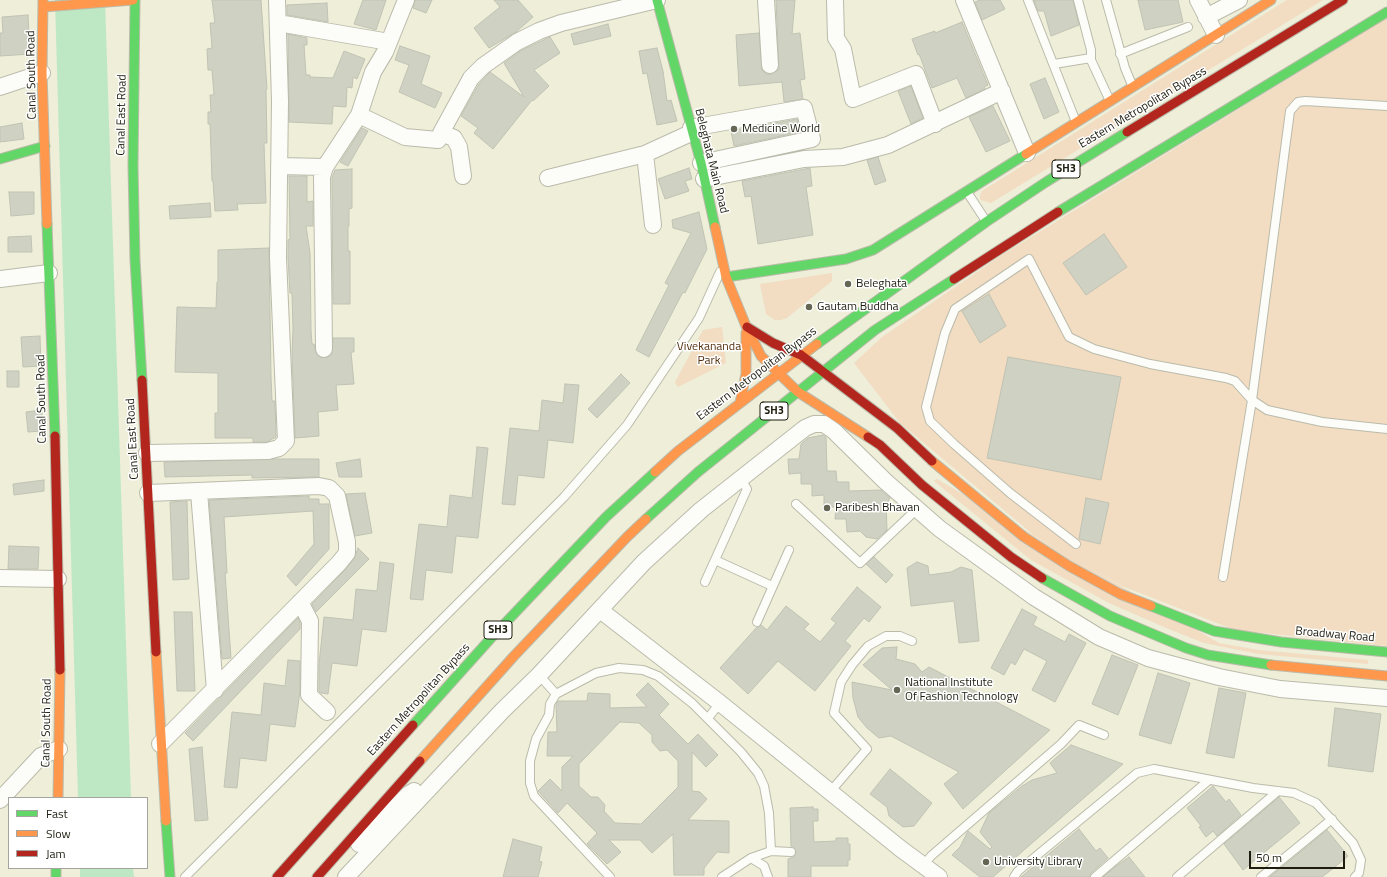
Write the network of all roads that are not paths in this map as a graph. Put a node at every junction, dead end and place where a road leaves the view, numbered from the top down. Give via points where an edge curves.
1 (134, 0) edge
2 (277, 0) edge
3 (406, 0) edge
4 (657, 0) edge
5 (766, 0) edge
6 (835, 0) edge
7 (964, 0) edge
8 (1028, 0) edge
9 (1078, 0) edge
10 (1106, 0) edge
11 (1198, 0) edge
12 (1239, 0) edge
13 (1271, 0) edge
14 (1343, 0) edge
15 (121, 1) edge
16 (46, 4) edge
17 (1387, 12) edge
18 (1206, 17) junction
19 (278, 23) junction
20 (1188, 28) dead end
21 (1216, 35) junction
22 (389, 42) junction
23 (1120, 54) junction
24 (1091, 58) junction
25 (770, 64) dead end
26 (1054, 64) junction
27 (42, 73) junction
28 (0, 87) edge
29 (1133, 87) junction
30 (1002, 91) junction
31 (1110, 101) junction
32 (1387, 106) edge
33 (359, 115) junction
34 (1076, 122) junction
35 (935, 124) junction
36 (692, 130) junction
37 (438, 140) dead end
38 (45, 146) junction
39 (1027, 153) junction
40 (645, 154) junction
41 (0, 159) edge
42 (701, 163) junction
43 (279, 166) junction
44 (325, 167) junction
45 (463, 176) dead end
46 (548, 178) dead end
47 (704, 179) junction
48 (966, 192) junction
49 (986, 222) junction
50 (653, 225) dead end
51 (723, 264) junction
52 (49, 273) junction
53 (726, 276) junction
54 (0, 279) edge
55 (746, 326) junction
56 (324, 349) dead end
57 (801, 355) junction
58 (824, 372) junction
59 (778, 374) junction
60 (798, 392) junction
61 (1252, 400) junction
62 (740, 403) junction
63 (1387, 429) edge
64 (147, 453) junction
65 (900, 464) junction
66 (741, 479) junction
67 (885, 481) junction
68 (199, 492) junction
69 (148, 493) junction
70 (796, 504) dead end
71 (917, 509) junction
72 (1076, 544) dead end
73 (789, 550) dead end
74 (715, 560) junction
75 (1223, 577) dead end
76 (0, 578) edge
77 (58, 579) junction
78 (705, 582) dead end
79 (772, 586) junction
80 (300, 602) junction
81 (600, 610) junction
82 (757, 622) dead end
83 (912, 641) dead end
84 (1387, 652) edge
85 (1387, 659) edge
86 (538, 675) junction
87 (1386, 676) edge
88 (215, 690) junction
89 (556, 694) junction
90 (1385, 698) edge
91 (720, 703) junction
92 (327, 712) dead end
93 (708, 718) junction
94 (1104, 735) dead end
95 (160, 744) junction
96 (59, 749) junction
97 (1209, 780) junction
98 (436, 781) junction
99 (1278, 791) junction
100 (830, 792) junction
101 (58, 797) edge
102 (0, 800) edge
103 (1332, 819) junction
104 (771, 851) junction
105 (791, 852) dead end
106 (751, 858) junction
107 (923, 866) junction
108 (170, 877) edge
109 (185, 877) edge
110 (277, 877) edge
111 (317, 877) edge
112 (346, 877) edge
113 (610, 877) edge
114 (722, 877) edge
115 (768, 877) edge
116 (939, 877) edge
117 (1014, 877) edge
118 (1096, 877) edge
119 (1177, 877) edge
120 (1261, 877) edge
121 (1355, 877) edge

1 - 15 main road
1 - 64 main road, Canal East Road via 135,260
2 - 19 street
3 - 22 street
4 - 36 main road, Beleghata Main Road
4 - 45 street via 561,23 539,31 517,42 483,66 471,78 441,133 454,138 459,147
5 - 25 street
6 - 35 street via 836,38 843,49 853,99 916,74
7 - 30 street
8 - 26 lane
9 - 24 lane
10 - 23 lane
11 - 18 street
12 - 18 street
13 - 21 main road
14 - 49 main road, Eastern Metropolitan Bypass / SH3 via 1046,182
15 - 16 main road
16 - 27 main road, Canal South Road
17 - 58 main road, SH3 via 1059,211 875,330
18 - 21 street
19 - 22 street
19 - 43 street
20 - 23 lane
21 - 29 main road
22 - 33 street via 373,72
23 - 29 lane
24 - 26 lane
24 - 31 lane
26 - 34 lane
27 - 28 street
27 - 38 main road, Canal South Road
29 - 31 main road
30 - 35 street
30 - 39 street
31 - 34 main road
32 - 61 lane via 1305,101 1298,102 1290,111
33 - 37 street via 406,137
33 - 44 street
34 - 39 main road
35 - 47 street via 888,146 843,157 790,161
36 - 40 street
36 - 42 main road, Beleghata Main Road
36 - 42 street via 804,108 812,139
38 - 41 main road
38 - 52 main road, Canal South Road
39 - 48 main road
40 - 46 street
40 - 50 street
42 - 47 main road, Beleghata Main Road
43 - 44 street
43 - 64 street via 278,258 286,441 279,448 268,451
44 - 56 street via 322,177
47 - 51 main road, Beleghata Main Road
48 - 49 lane
48 - 53 main road via 890,240 861,255
49 - 57 main road, Eastern Metropolitan Bypass / SH3
51 - 53 main road, Beleghata Main Road
51 - 109 lane via 699,318 632,419 564,497
52 - 54 street
52 - 77 main road, Canal South Road
53 - 55 main road, Beleghata Main Road
55 - 57 main road, Broadway Road via 773,343
55 - 59 main road, Beleghata Main Road via 762,356
55 - 62 main road via 746,374
57 - 58 main road, Broadway Road
57 - 59 main road, Eastern Metropolitan Bypass / SH3
58 - 60 main road, SH3
58 - 84 main road, Broadway Road via 898,428 938,467 1024,537 1120,594 1194,625 1245,638
59 - 60 main road, Beleghata Main Road
59 - 62 main road, Eastern Metropolitan Bypass / SH3
60 - 65 main road, Beleghata Main Road via 880,445
60 - 111 main road, SH3 via 698,472 627,537 509,662
61 - 63 lane via 1267,410 1322,422
61 - 72 lane via 1235,381 1150,364 1094,349 1069,337 1029,259 955,309 945,333 926,407 930,421 1010,493
61 - 75 lane
62 - 110 main road, Eastern Metropolitan Bypass / SH3 via 678,451 606,517 492,637
64 - 69 main road, Canal East Road
65 - 67 street
65 - 87 main road, Beleghata Main Road via 1010,557 1056,587 1110,616 1208,655 1278,666
66 - 67 street via 805,428 824,424
66 - 74 lane via 747,489
66 - 81 street via 701,510 644,562
67 - 71 street
68 - 69 street
68 - 80 street via 319,486 330,488 337,496 347,553
68 - 88 street
69 - 95 main road, Canal East Road
70 - 71 lane via 860,562
71 - 90 street via 940,529 1034,597 1099,637 1148,658 1219,677 1280,689
73 - 79 lane
74 - 78 lane
74 - 79 lane
76 - 77 street
77 - 96 main road, Canal South Road via 61,694
79 - 82 lane
80 - 88 street
80 - 92 street via 310,622 309,695
81 - 86 street
81 - 91 street
83 - 100 lane via 900,636 886,636 868,646 841,682 834,713 867,749
85 - 87 street
86 - 89 lane
86 - 98 street
87 - 90 street
88 - 95 street
89 - 93 lane via 596,673 619,668 643,670 658,676
89 - 113 lane via 550,704 549,715 536,739 530,761 530,783 534,796
91 - 93 lane
91 - 100 street
93 - 104 lane via 758,773 770,813
94 - 107 lane via 1079,725 1061,744 931,856
95 - 108 main road, Canal East Road
96 - 101 main road, Canal South Road
96 - 102 street via 41,756
97 - 99 lane
97 - 117 lane via 1154,769 1137,773
97 - 118 lane
98 - 111 street via 409,794 330,874
98 - 112 street
99 - 103 lane via 1294,793 1316,803
99 - 119 lane
100 - 107 street
103 - 120 lane
103 - 121 lane via 1353,843 1362,860 1359,873
104 - 105 lane
104 - 106 lane
106 - 114 lane
106 - 115 lane via 764,866
107 - 116 street

